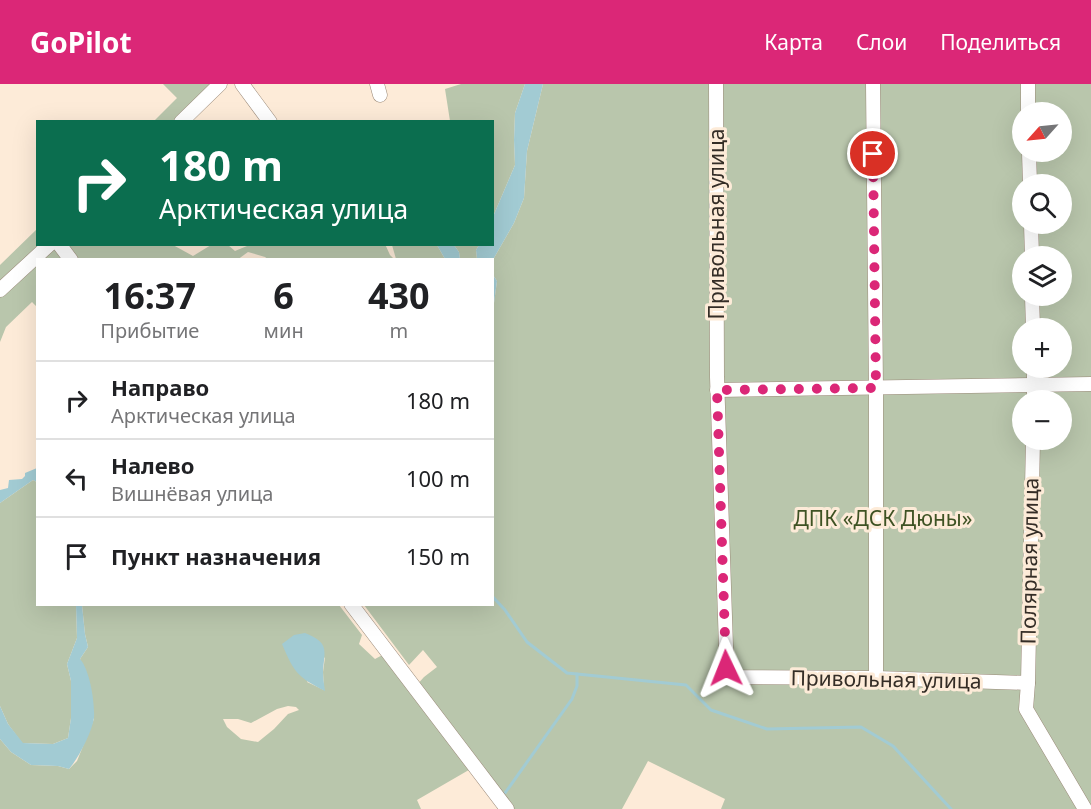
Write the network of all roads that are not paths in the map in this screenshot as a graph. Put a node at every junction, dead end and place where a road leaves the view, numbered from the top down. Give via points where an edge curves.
1 (220, 84) edge
2 (242, 84) edge
3 (716, 84) edge
4 (873, 84) edge
5 (1028, 84) edge
6 (1028, 102) edge
7 (183, 120) edge
8 (269, 120) edge
9 (48, 246) edge
10 (0, 290) edge
11 (1034, 378) edge
12 (1091, 384) edge
13 (1034, 386) junction
14 (876, 388) junction
15 (717, 390) junction
16 (1034, 390) edge
17 (1033, 450) edge
18 (354, 608) edge
19 (876, 678) junction
20 (1028, 683) junction
21 (1086, 807) edge
22 (507, 809) edge

1 - 7 street
2 - 8 street
3 - 15 street, Привольная улица
4 - 14 street
5 - 6 street
9 - 10 street
11 - 13 street
12 - 13 street
13 - 14 street
13 - 16 street
14 - 15 street
14 - 19 street
15 - 19 street, Привольная улица via 727,677
17 - 20 street, Полярная улица
18 - 22 street
19 - 20 street, Привольная улица
20 - 21 street via 1026,709

